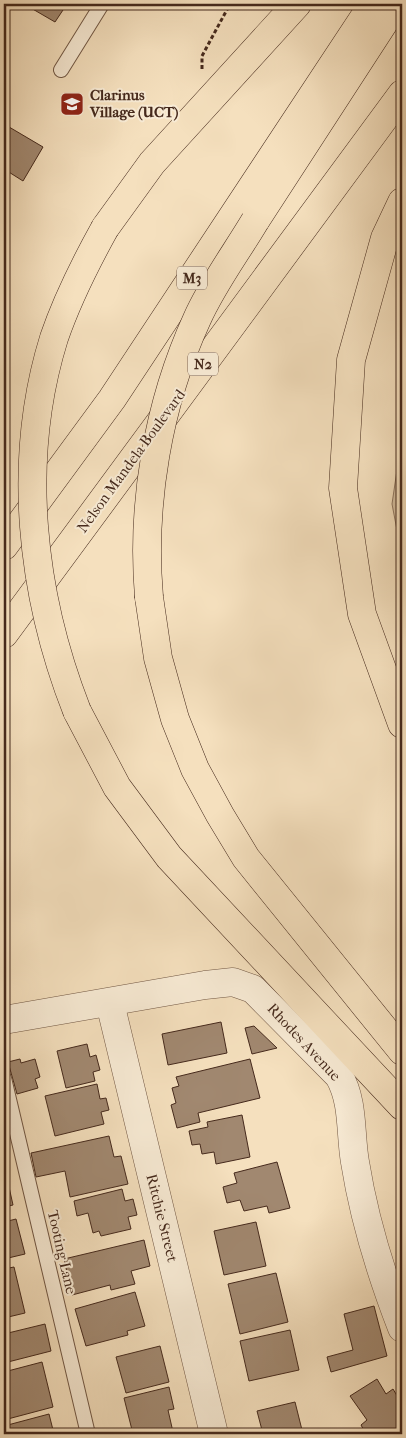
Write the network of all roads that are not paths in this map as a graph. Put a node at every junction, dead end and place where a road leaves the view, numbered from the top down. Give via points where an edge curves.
1 (102, 4) edge
2 (297, 4) edge
3 (352, 4) edge
4 (373, 4) edge
5 (396, 4) edge
6 (61, 70) dead end
7 (402, 94) edge
8 (402, 202) edge
9 (4, 537) edge
10 (4, 546) edge
11 (4, 634) edge
12 (402, 724) edge
13 (110, 1002) junction
14 (4, 1020) edge
15 (402, 1051) edge
16 (4, 1078) edge
17 (402, 1106) edge
18 (402, 1328) edge
19 (88, 1434) edge
20 (214, 1434) edge

1 - 6 lane
2 - 17 highway, bridge via 152,162 105,228 75,285 54,338 39,398 33,505 37,560 49,628 77,711 117,787 169,857
3 - 9 highway
4 - 10 highway, M3 via 112,399
5 - 15 highway, bridge via 254,221 197,318 169,394 149,494 150,597 158,658 175,719 195,769 246,858
7 - 11 highway, Nelson Mandela Boulevard / N2
8 - 12 highway via 385,238 351,360 343,488 362,614
13 - 14 street, Rhodes Avenue
13 - 18 street, Rhodes Avenue via 205,985 243,984 260,994 338,1076 348,1097 355,1162 368,1226 384,1283
13 - 20 street, Ritchie Street
16 - 19 lane, Tooting Lane

